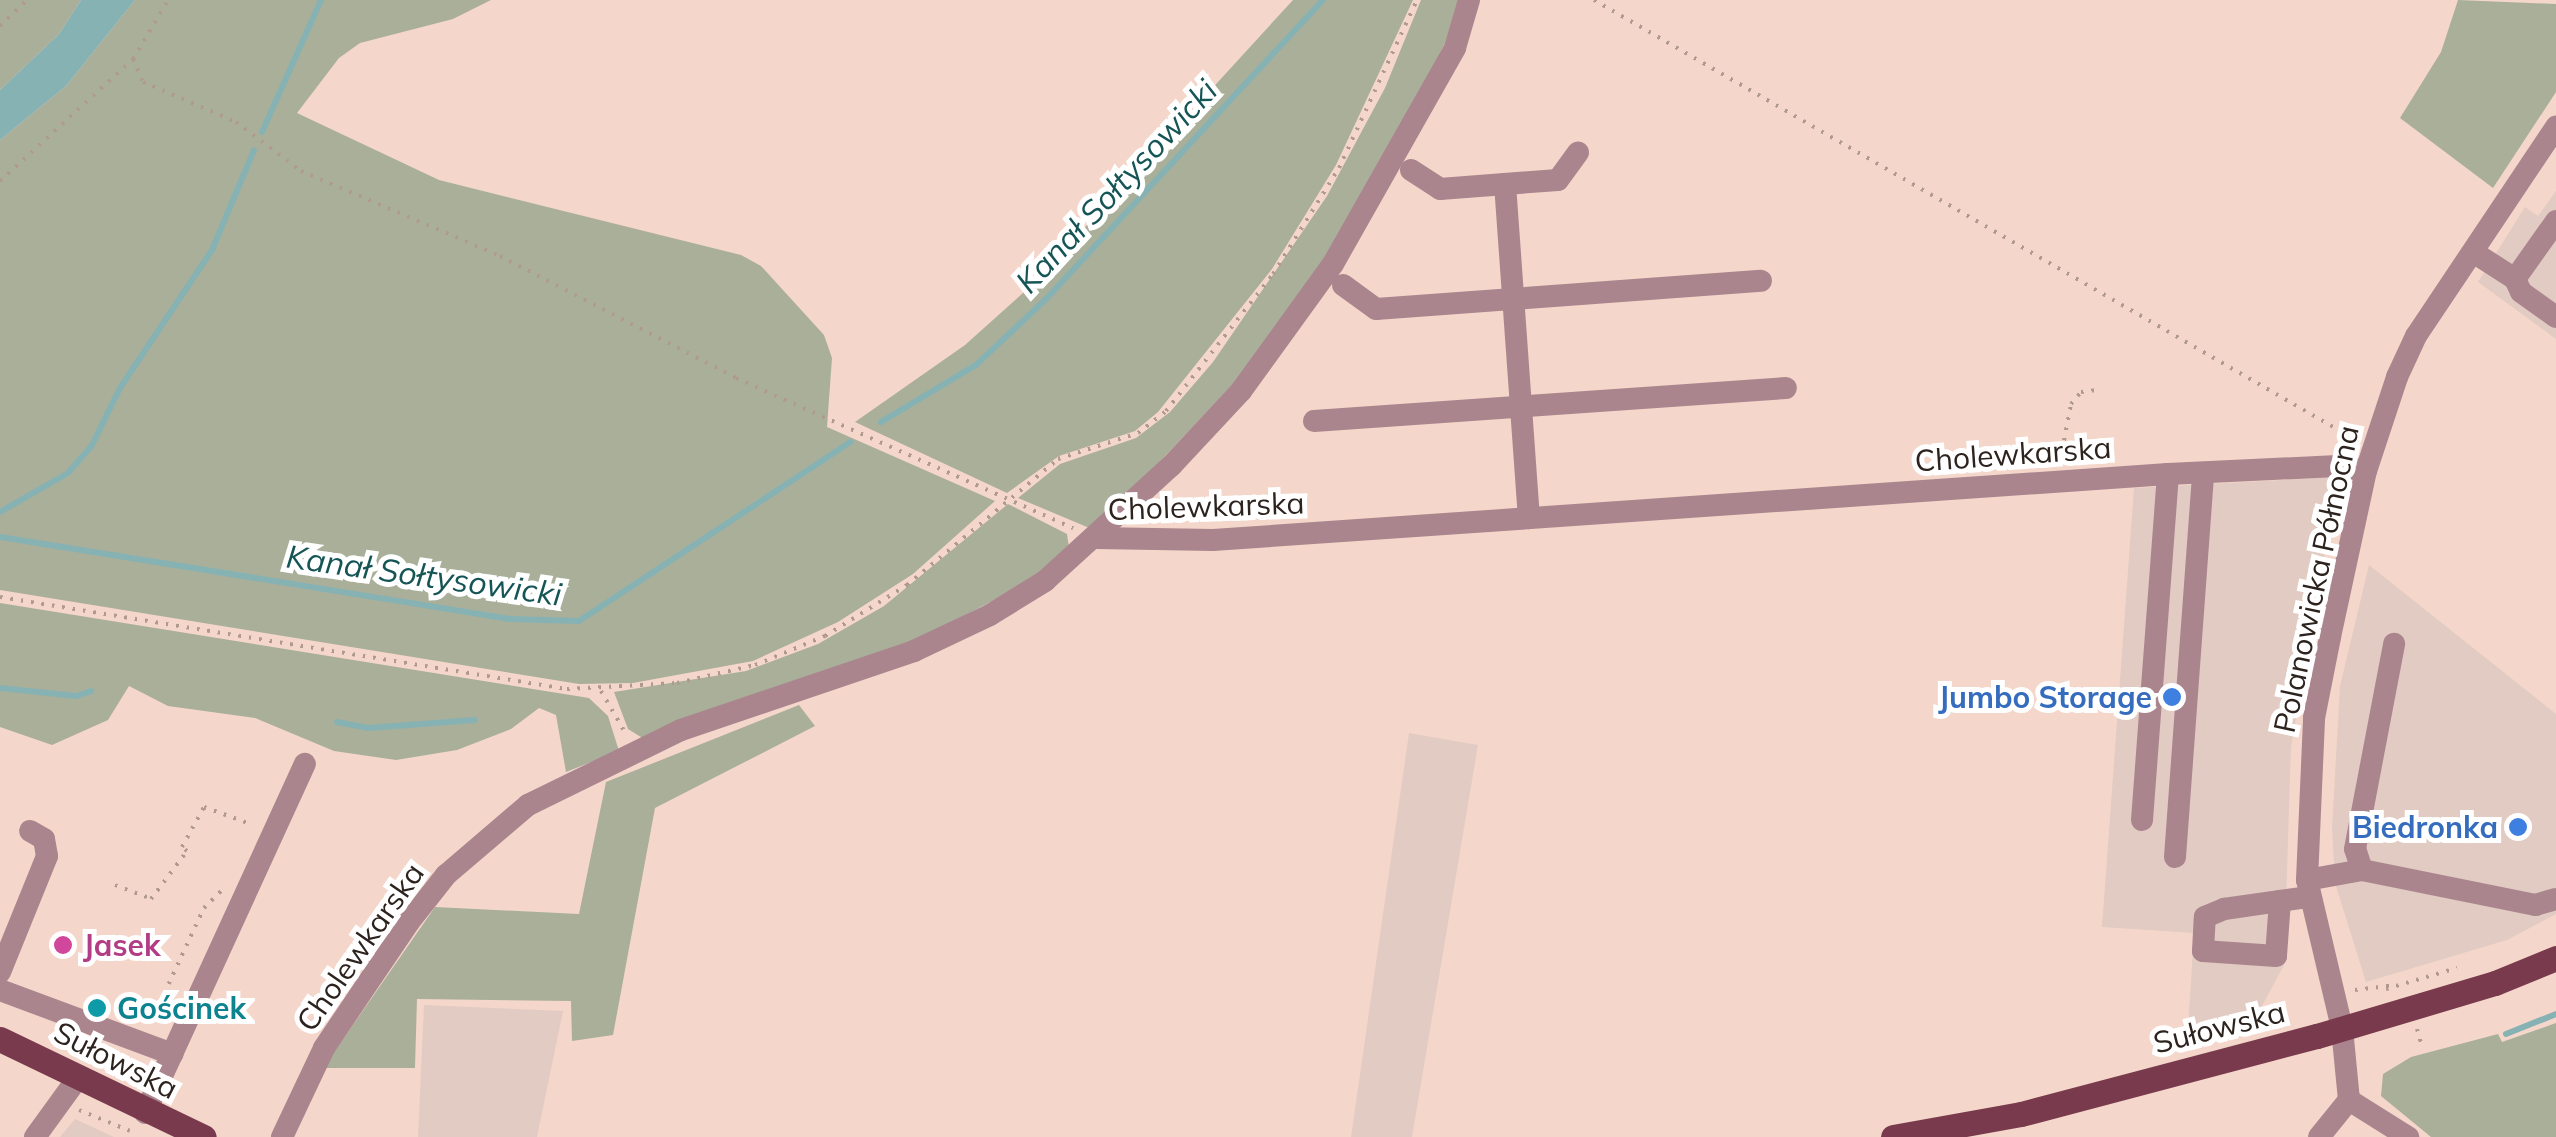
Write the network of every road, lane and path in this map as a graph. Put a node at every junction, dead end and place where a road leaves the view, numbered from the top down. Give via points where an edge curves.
1 (27, 0) edge
2 (168, 0) edge
3 (1417, 0) edge
4 (1469, 0) edge
5 (1594, 0) edge
6 (0, 26) edge
7 (134, 59) junction
8 (2556, 127) edge
9 (1578, 152) dead end
10 (1411, 170) dead end
11 (0, 181) edge
12 (1506, 184) junction
13 (2556, 221) edge
14 (2474, 252) junction
15 (2515, 280) junction
16 (1761, 281) dead end
17 (1343, 285) dead end
18 (1513, 300) junction
19 (2556, 317) edge
20 (1786, 388) dead end
21 (2098, 390) dead end
22 (1521, 406) junction
23 (1314, 420) dead end
24 (2372, 447) junction
25 (2366, 472) junction
26 (2203, 473) junction
27 (2168, 474) junction
28 (2059, 481) junction
29 (1007, 500) junction
30 (1529, 518) junction
31 (1096, 538) junction
32 (0, 597) edge
33 (2157, 631) junction
34 (2201, 634) junction
35 (2394, 644) dead end
36 (601, 691) junction
37 (634, 752) junction
38 (305, 764) dead end
39 (2146, 766) junction
40 (2190, 769) junction
41 (2142, 820) dead end
42 (266, 830) dead end
43 (30, 831) dead end
44 (2174, 857) dead end
45 (2362, 870) junction
46 (228, 884) dead end
47 (115, 886) dead end
48 (2308, 888) junction
49 (2280, 900) dead end
50 (2556, 900) edge
51 (2556, 958) edge
52 (2463, 966) dead end
53 (0, 972) edge
54 (2348, 982) dead end
55 (0, 990) edge
56 (2342, 1028) junction
57 (2418, 1032) dead end
58 (146, 1033) dead end
59 (0, 1038) edge
60 (2422, 1048) dead end
61 (172, 1054) junction
62 (76, 1079) junction
63 (2349, 1100) junction
64 (79, 1110) dead end
65 (144, 1125) edge
66 (35, 1137) edge
67 (204, 1137) edge
68 (282, 1137) edge
69 (1893, 1137) edge
70 (2319, 1137) edge
71 (2408, 1137) edge

1 - 6 path
2 - 7 path
3 - 29 path via 1339,168 1210,362 1138,434 1058,459
4 - 31 street via 1455,48 1333,264 1241,391
5 - 24 path
7 - 11 path
7 - 29 path via 143,82 236,122 301,170 500,256 736,378
8 - 14 street, Polanowicka Północna
9 - 12 street via 1558,180
10 - 12 street via 1440,189
12 - 18 street
13 - 15 street
14 - 15 street
14 - 24 street, Polanowicka Północna via 2416,336
15 - 19 street via 2520,292
16 - 18 street
17 - 18 street via 1376,309
18 - 22 street
20 - 22 street
21 - 28 path via 2081,392 2064,419
22 - 23 street
22 - 30 street
24 - 25 street, Polanowicka Północna
25 - 26 street, Cholewkarska via 2338,466
25 - 48 street, Polanowicka Północna via 2314,718
26 - 27 street, Cholewkarska
26 - 34 street
27 - 28 street, Cholewkarska
27 - 33 street
28 - 30 street, Cholewkarska
29 - 31 path
29 - 36 path via 907,584 825,636 756,665
30 - 31 street, Cholewkarska via 1158,543
31 - 37 street, Cholewkarska via 990,615 914,651
32 - 36 path via 516,683
33 - 34 street
33 - 39 street
34 - 40 street
35 - 45 street via 2355,849
36 - 37 path
37 - 68 street, Cholewkarska via 528,805 446,875 324,1048
38 - 61 street
39 - 40 street
39 - 41 street
40 - 44 street
42 - 47 path via 204,807 182,847 188,851 150,900
43 - 53 street via 44,839 47,856
45 - 48 street
45 - 50 street via 2535,905
46 - 58 path via 204,908
48 - 49 street
48 - 56 street, Polanowicka Północna
51 - 56 main road, Sułowska
52 - 54 path via 2351,991
55 - 61 street
56 - 63 street, Polanowicka Północna
56 - 69 main road, Sułowska via 2021,1114
57 - 60 path
59 - 62 main road, Sułowska
61 - 65 street
62 - 65 main road, Sułowska
62 - 66 street
63 - 70 street
63 - 71 street
64 - 65 path
65 - 67 main road, Sułowska

